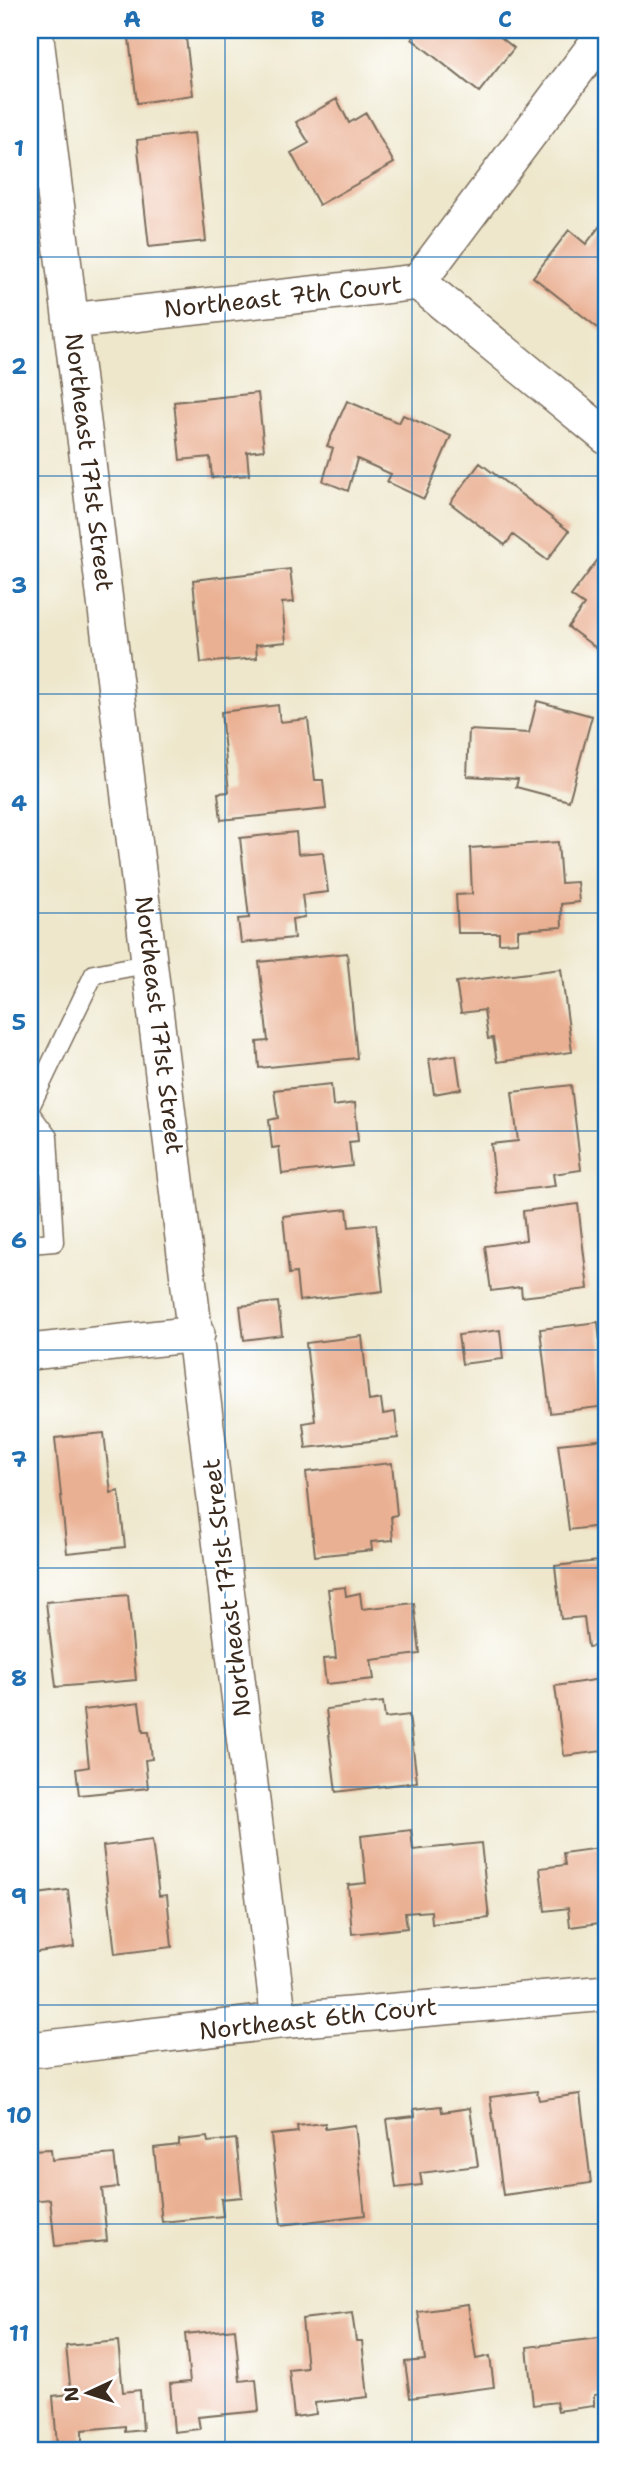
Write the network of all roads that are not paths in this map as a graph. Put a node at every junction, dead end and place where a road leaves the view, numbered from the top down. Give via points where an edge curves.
1 (35, 30) edge
2 (602, 32) edge
3 (41, 171) edge
4 (418, 282) junction
5 (71, 321) junction
6 (607, 437) edge
7 (151, 963) junction
8 (30, 1107) edge
9 (30, 1114) edge
10 (30, 1244) edge
11 (197, 1334) junction
12 (30, 1352) edge
13 (607, 1993) edge
14 (279, 2021) junction
15 (30, 2050) edge

1 - 3 street, Northeast 171st Street
2 - 4 street
3 - 5 street, Northeast 171st Street
4 - 5 street, Northeast 7th Court
4 - 6 street, Northeast 7th Court
5 - 7 street, Northeast 171st Street
7 - 8 lane via 94,974
7 - 11 street, Northeast 171st Street
9 - 10 lane via 48,1137 54,1242
11 - 12 street
11 - 14 street, Northeast 171st Street
13 - 14 street, Northeast 6th Court
14 - 15 street, Northeast 6th Court

